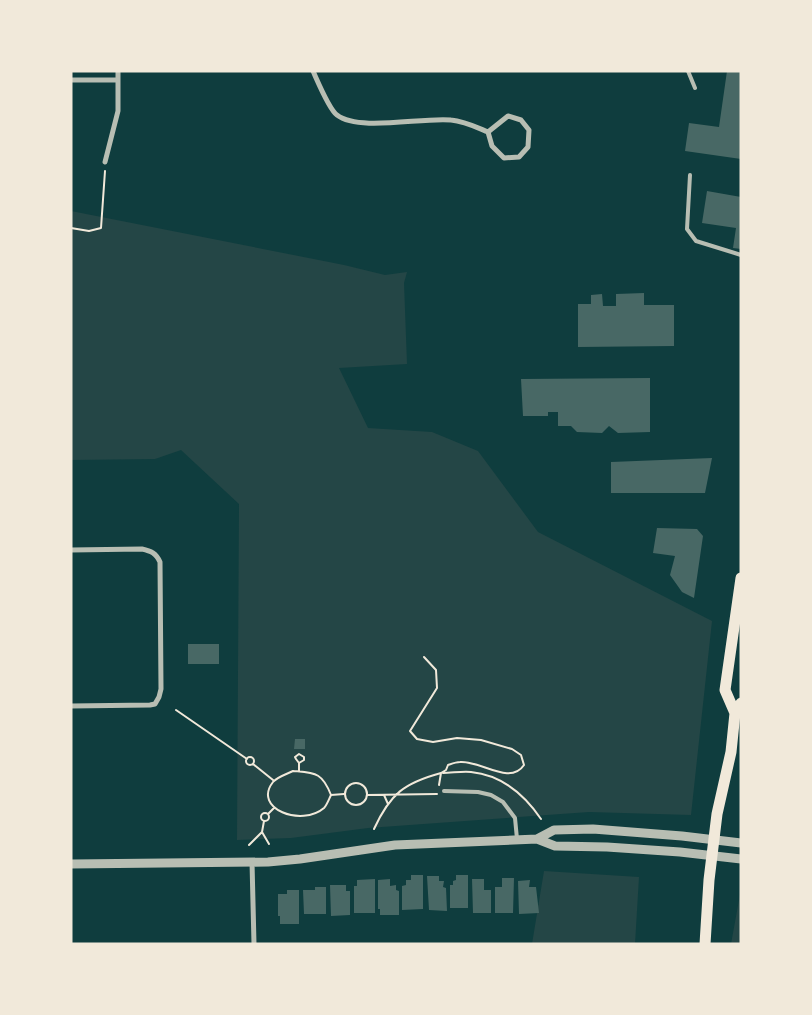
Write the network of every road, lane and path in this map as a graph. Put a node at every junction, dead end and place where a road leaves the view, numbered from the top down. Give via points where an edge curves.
1 (118, 71) edge
2 (313, 71) edge
3 (688, 71) edge
4 (71, 80) edge
5 (118, 80) junction
6 (695, 88) dead end
7 (488, 132) junction
8 (105, 162) joint
9 (690, 175) dead end
10 (71, 228) edge
11 (741, 255) edge
12 (71, 550) edge
13 (741, 578) edge
14 (424, 657) dead end
15 (71, 706) edge
16 (738, 708) edge
17 (176, 710) dead end
18 (247, 759) junction
19 (299, 763) junction
20 (253, 764) junction
21 (299, 771) junction
22 (441, 773) junction
23 (274, 780) junction
24 (444, 791) dead end
25 (344, 794) junction
26 (331, 795) junction
27 (367, 795) junction
28 (384, 795) junction
29 (396, 795) junction
30 (388, 804) junction
31 (274, 808) junction
32 (268, 814) junction
33 (541, 819) dead end
34 (264, 821) junction
35 (374, 829) dead end
36 (262, 832) junction
37 (537, 839) junction
38 (518, 840) junction
39 (714, 840) junction
40 (741, 843) edge
41 (269, 844) dead end
42 (249, 845) dead end
43 (712, 856) junction
44 (741, 859) edge
45 (252, 862) junction
46 (71, 864) edge
47 (254, 944) edge
48 (705, 944) edge

1 - 5 street
2 - 7 street via 331,109 353,122 451,120
3 - 6 lane
4 - 5 street
5 - 8 street via 118,111
7 - 7 street via 492,146 504,158 519,157 528,147 529,130 521,120 508,116
8 - 10 path via 101,228
9 - 11 lane via 686,229 696,241
12 - 15 street via 142,549 157,555 160,562 161,639 161,689 155,704
13 - 16 main road via 724,690
14 - 22 path via 436,670 437,688 410,730 417,739 433,742 457,738 481,740 512,749 521,755 524,764 520,771 511,774 460,762 448,765
16 - 39 main road via 716,814
17 - 18 path
18 - 20 path via 247,764
18 - 20 path via 253,758
19 - 19 path via 296,759 299,752 304,756
19 - 21 path
20 - 23 path
21 - 23 path
21 - 26 path via 313,773 326,782
22 - 29 path via 418,779
22 - 29 path via 437,794
22 - 33 path via 470,772 506,783
23 - 31 path via 268,790
24 - 38 lane via 491,795 503,802 515,818
25 - 26 path
25 - 27 path via 349,785 357,783 364,787
25 - 27 path via 347,802 356,806 364,803
26 - 31 path via 325,807 314,814 286,815
27 - 28 path
28 - 29 path
28 - 30 path
29 - 30 path
30 - 35 path
31 - 32 path
32 - 34 path via 269,819
32 - 34 path via 262,816
34 - 36 path
36 - 41 path
36 - 42 path
37 - 38 street
37 - 39 street via 554,830 594,829
37 - 43 street via 555,846
38 - 45 street via 395,845 300,859
39 - 40 street
39 - 43 main road
43 - 44 street
43 - 48 main road
45 - 46 street
45 - 47 street

